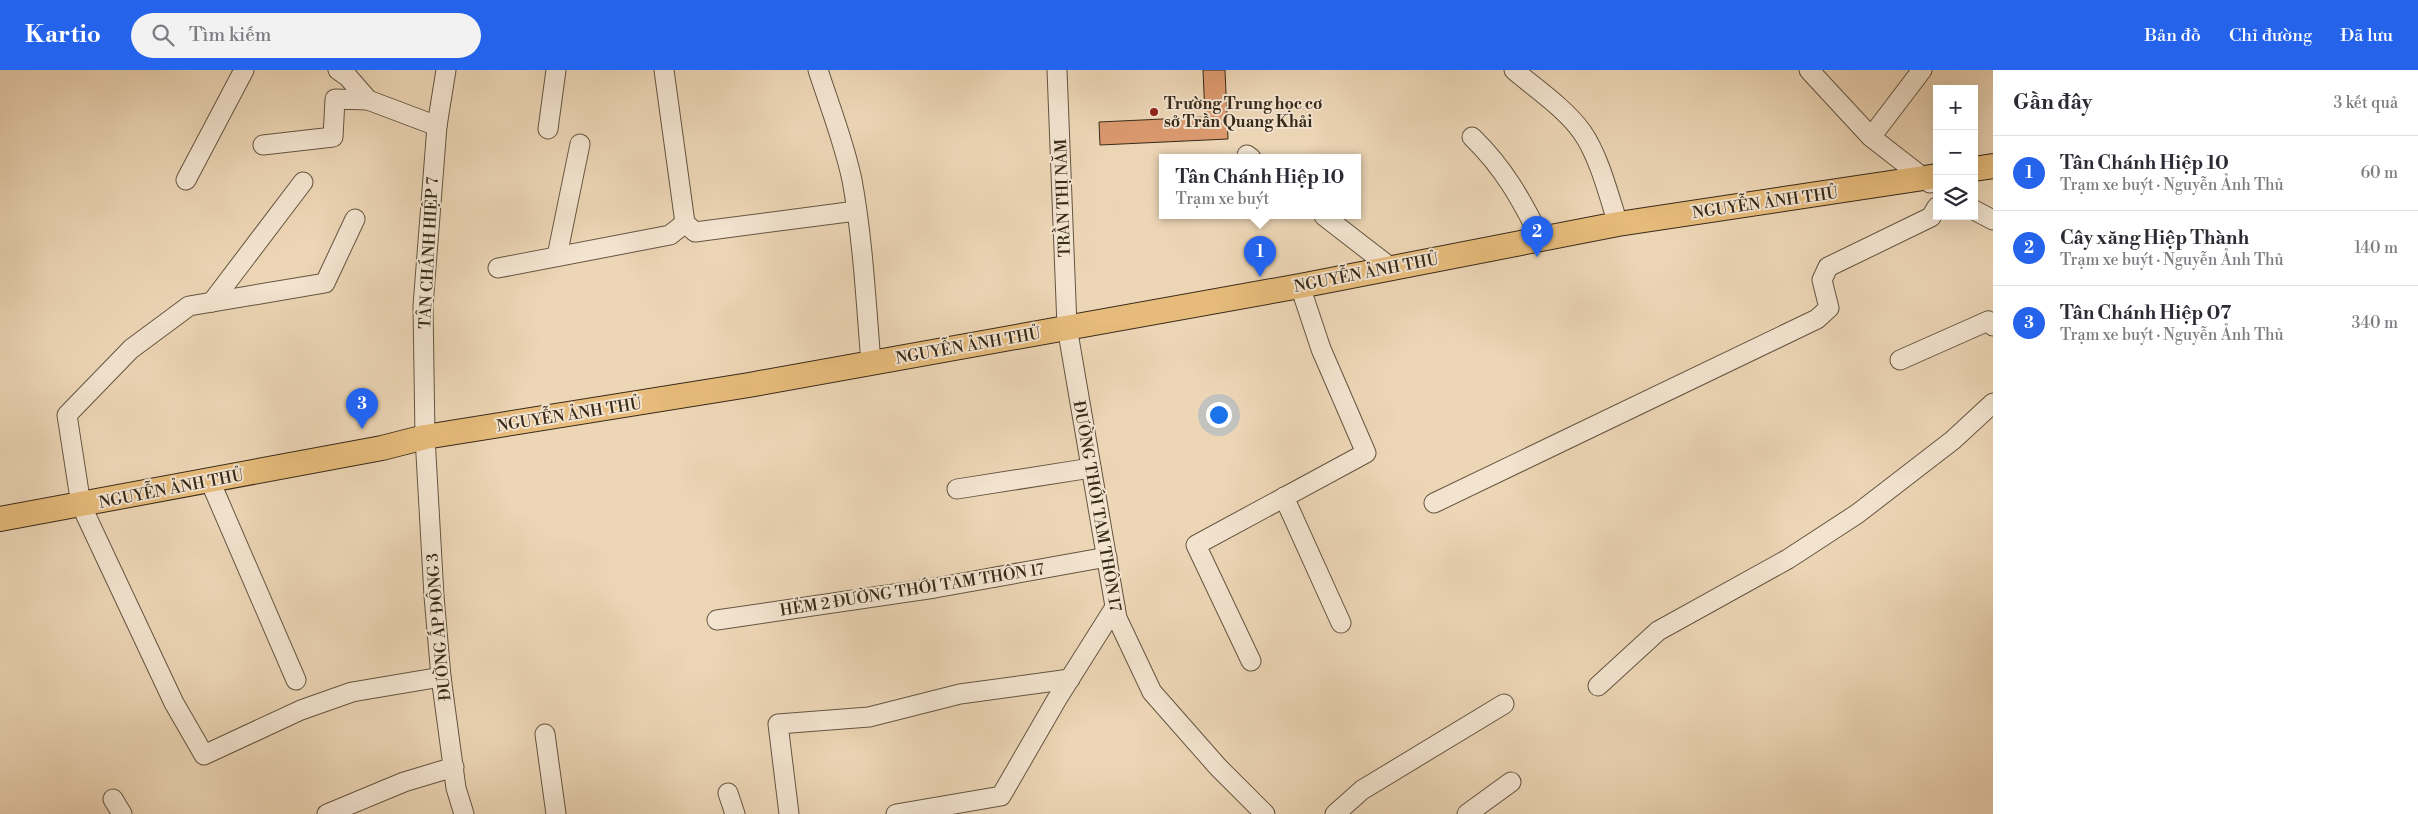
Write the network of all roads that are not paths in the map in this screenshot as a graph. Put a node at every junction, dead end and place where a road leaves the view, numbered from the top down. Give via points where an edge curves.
1 (244, 70) edge
2 (338, 70) edge
3 (446, 70) edge
4 (556, 70) edge
5 (664, 70) edge
6 (818, 70) edge
7 (1057, 70) edge
8 (1514, 70) edge
9 (1808, 70) edge
10 (1922, 70) edge
11 (368, 100) junction
12 (437, 126) junction
13 (548, 129) dead end
14 (1472, 137) dead end
15 (1871, 137) junction
16 (580, 144) dead end
17 (263, 145) dead end
18 (1993, 166) edge
19 (1978, 168) edge
20 (186, 180) dead end
21 (1933, 181) edge
22 (303, 182) dead end
23 (856, 211) junction
24 (1978, 212) edge
25 (1933, 214) edge
26 (355, 219) dead end
27 (1328, 219) edge
28 (1993, 220) edge
29 (685, 223) junction
30 (1618, 224) junction
31 (1541, 239) junction
32 (557, 256) junction
33 (1390, 267) junction
34 (498, 268) dead end
35 (1300, 286) junction
36 (212, 302) junction
37 (1067, 326) junction
38 (1993, 326) edge
39 (1900, 360) dead end
40 (871, 363) junction
41 (1993, 403) edge
42 (425, 437) junction
43 (1091, 468) junction
44 (210, 481) junction
45 (957, 489) dead end
46 (1284, 497) junction
47 (1434, 503) dead end
48 (80, 505) junction
49 (0, 519) edge
50 (1106, 556) junction
51 (1115, 607) junction
52 (717, 620) dead end
53 (1342, 623) dead end
54 (1251, 660) dead end
55 (441, 677) junction
56 (1070, 679) junction
57 (296, 680) dead end
58 (1598, 686) dead end
59 (1504, 704) dead end
60 (545, 734) dead end
61 (454, 767) junction
62 (1511, 782) dead end
63 (728, 794) dead end
64 (1258, 811) edge
65 (327, 814) edge
66 (464, 814) edge
67 (556, 814) edge
68 (735, 814) edge
69 (789, 814) edge
70 (896, 814) edge
71 (1335, 814) edge
72 (1466, 814) edge

1 - 20 street
2 - 11 street
3 - 12 street, TÂN CHÁNH HIỆP 7
4 - 13 street
5 - 29 street
6 - 23 street via 836,117 852,180
7 - 37 street, TRẦN THỊ NĂM
8 - 30 street via 1582,132 1603,178
9 - 15 street
10 - 15 street
11 - 12 street
11 - 17 street via 334,99 334,137
12 - 42 street, TÂN CHÁNH HIỆP 7 via 423,306
14 - 31 street via 1494,159 1524,205
15 - 21 street
16 - 32 street
18 - 19 main road
21 - 30 main road, NGUYỄN ẢNH THỦ
22 - 36 street
23 - 29 street via 695,232
23 - 40 street
24 - 28 street
25 - 47 street via 1828,267 1822,280 1829,308 1817,319
26 - 36 street via 325,283
27 - 33 street
29 - 32 street via 670,235
30 - 31 main road, NGUYỄN ẢNH THỦ
31 - 33 main road, NGUYỄN ẢNH THỦ
32 - 34 street
33 - 35 main road, NGUYỄN ẢNH THỦ
35 - 37 main road, NGUYỄN ẢNH THỦ
35 - 46 street via 1321,349 1366,453
36 - 48 street via 189,306 131,349 68,415
37 - 40 main road, NGUYỄN ẢNH THỦ
37 - 43 street, ĐƯỜNG THỚI TAM THÔN 17
38 - 39 street via 1988,321
40 - 42 main road, NGUYỄN ẢNH THỦ
41 - 58 street via 1953,440 1857,514 1788,559 1658,631
42 - 44 main road, NGUYỄN ẢNH THỦ
42 - 55 street, ĐƯỜNG ẤP ĐÔNG 3
43 - 45 street
43 - 50 street, ĐƯỜNG THỚI TAM THÔN 17
44 - 48 main road, NGUYỄN ẢNH THỦ
44 - 57 street
46 - 53 street
46 - 54 street via 1196,544
48 - 49 main road, NGUYỄN ẢNH THỦ
48 - 55 street via 174,703 204,755 301,710 352,692
50 - 51 street, ĐƯỜNG THỚI TAM THÔN 17
50 - 52 street, HẺM 2 ĐƯỜNG THỚI TAM THÔN 17 via 935,588
51 - 56 street
51 - 64 street, ĐƯỜNG THỚI TAM THÔN 17 via 1117,618 1152,692
55 - 61 street, ĐƯỜNG ẤP ĐÔNG 3
56 - 69 street via 960,694 869,716 778,724
56 - 70 street via 1001,796
59 - 71 street via 1362,790
60 - 67 street
61 - 65 street via 404,782
61 - 66 street, ĐƯỜNG ẤP ĐÔNG 3
62 - 72 street
63 - 68 street

